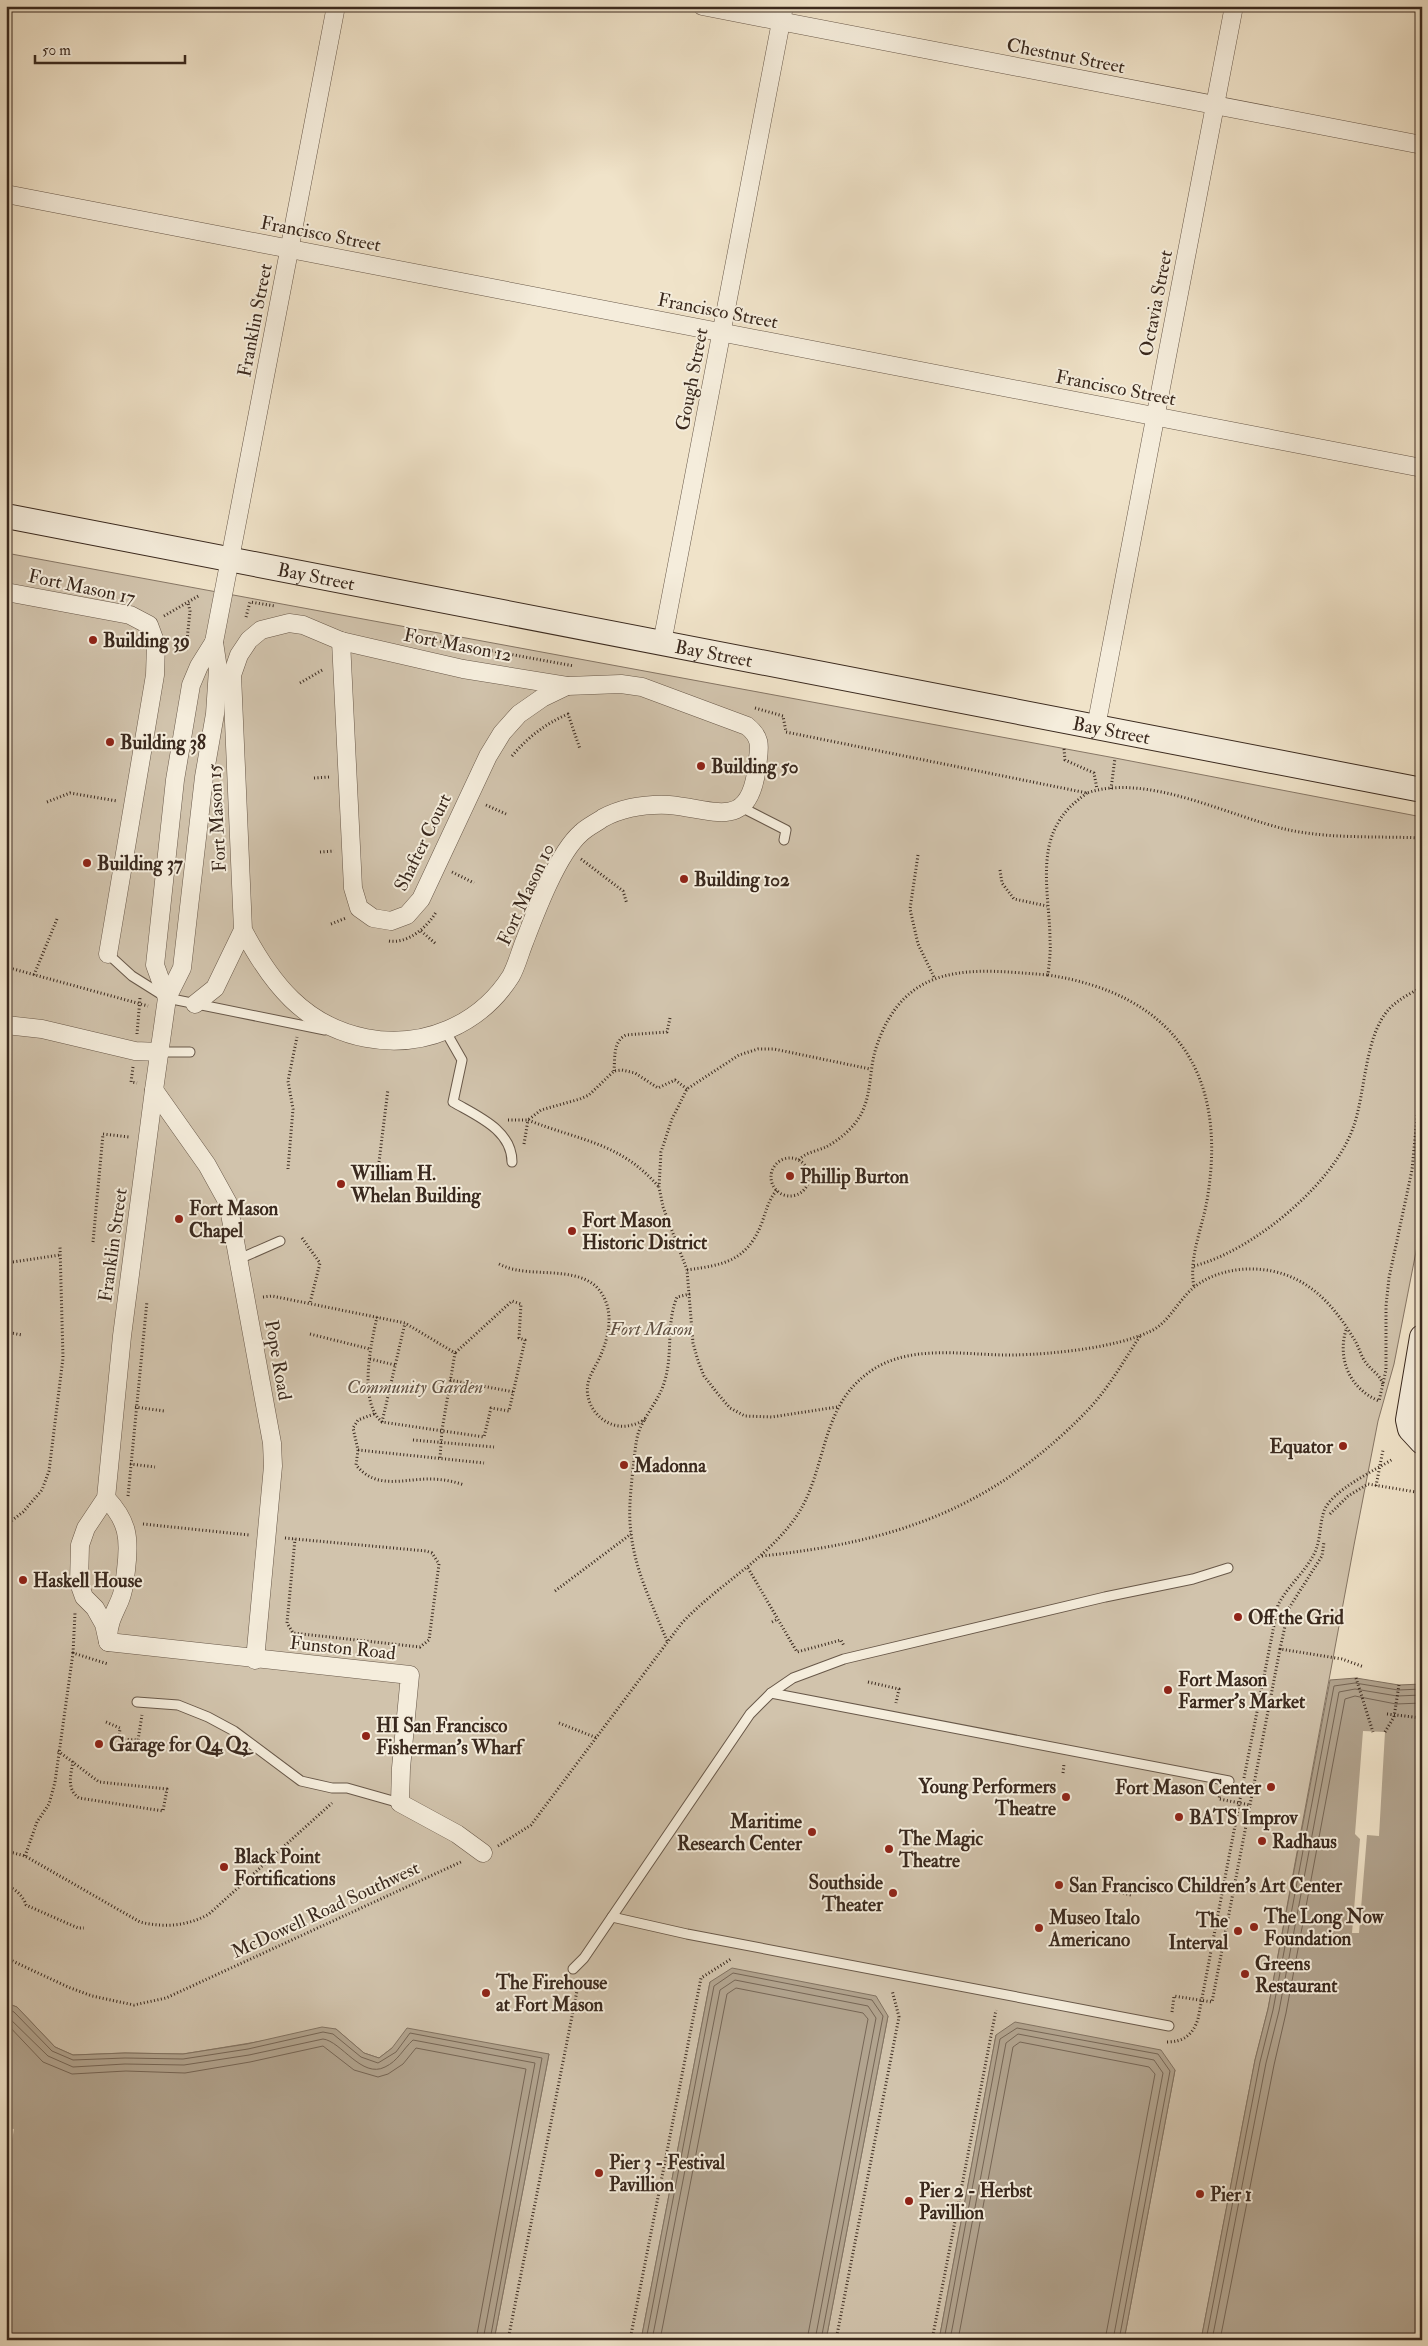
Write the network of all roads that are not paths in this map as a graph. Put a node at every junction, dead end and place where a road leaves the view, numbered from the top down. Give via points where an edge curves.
1 (336, 6) edge
2 (702, 6) edge
3 (1234, 6) edge
4 (783, 14) edge
5 (1215, 105) junction
6 (1422, 145) edge
7 (6, 194) edge
8 (289, 248) junction
9 (722, 332) junction
10 (1155, 416) junction
11 (1422, 468) edge
12 (6, 516) edge
13 (230, 559) junction
14 (6, 592) edge
15 (341, 641) junction
16 (214, 642) junction
17 (662, 643) junction
18 (232, 675) joint
19 (567, 686) junction
20 (1096, 727) junction
21 (1422, 790) edge
22 (741, 807) junction
23 (784, 840) dead end
24 (243, 930) junction
25 (108, 954) joint
26 (166, 1004) junction
27 (195, 1004) junction
28 (6, 1025) edge
29 (446, 1032) junction
30 (343, 1034) junction
31 (160, 1052) junction
32 (190, 1052) dead end
33 (154, 1090) junction
34 (512, 1162) dead end
35 (280, 1241) dead end
36 (239, 1259) junction
37 (1422, 1337) edge
38 (1416, 1436) edge
39 (106, 1498) junction
40 (1228, 1568) dead end
41 (108, 1642) junction
42 (255, 1660) junction
43 (771, 1693) junction
44 (137, 1702) dead end
45 (1229, 1781) dead end
46 (400, 1803) junction
47 (483, 1853) road end
48 (612, 1917) junction
49 (573, 1969) dead end
50 (1169, 2026) road end

1 - 8 street, Franklin Street
2 - 4 street, Chestnut Street
3 - 5 street, Octavia Street
4 - 5 street, Chestnut Street
4 - 9 street, Gough Street
5 - 6 street, Chestnut Street
5 - 10 street, Octavia Street
7 - 8 street, Francisco Street
8 - 9 street, Francisco Street
8 - 13 street, Franklin Street
9 - 10 street, Francisco Street
9 - 17 street, Gough Street
10 - 11 street, Francisco Street
10 - 20 street, Octavia Street
12 - 13 main road, Bay Street
13 - 16 street, Franklin Street
13 - 17 main road, Bay Street
14 - 25 street, Fort Mason 17 via 130,614 149,625 156,644 156,675
15 - 18 street, Fort Mason 12 via 303,625 274,625 249,640
15 - 19 street, Fort Mason 12 via 463,669
15 - 19 street, Shafter Court via 353,888 359,908 373,918 391,921 407,915 421,898 502,733 519,714
16 - 26 street, Franklin Street via 218,669 216,698 182,968
16 - 26 street, Franklin Street via 191,685 175,780 155,965
17 - 20 main road, Bay Street
18 - 24 street, Fort Mason 15
19 - 22 street via 621,684 642,687 747,726 756,734 760,747 755,787
20 - 21 main road, Bay Street
22 - 23 lane via 786,830
22 - 29 street, Fort Mason 10 via 720,813 669,805 636,805 605,817 580,833 567,850 511,974 499,992 475,1015
24 - 27 street via 215,988
24 - 30 street, Fort Mason 10 via 268,972 296,1005
25 - 26 lane
26 - 27 lane
26 - 31 street, Franklin Street
27 - 30 lane
28 - 31 street via 42,1029 135,1051
29 - 30 street, Fort Mason 10 via 415,1040 376,1040
29 - 34 lane via 462,1060 453,1102 490,1123 503,1136 512,1150
31 - 32 lane
31 - 33 street, Franklin Street
33 - 36 street, Pope Road via 207,1165 228,1204
33 - 39 street, Franklin Street via 122,1336
35 - 36 lane
36 - 42 street, Pope Road via 272,1443 273,1466
37 - 38 main road via 1408,1410
39 - 41 street via 124,1523 128,1539 124,1588 112,1613
39 - 41 street, Franklin Street via 86,1528 78,1564 84,1597 104,1624
40 - 43 lane via 1193,1579 844,1659 793,1678
41 - 42 street, Funston Road
42 - 46 street, Funston Road via 410,1675
43 - 45 lane
43 - 48 lane via 750,1714 721,1754
44 - 46 lane via 178,1705 208,1717 234,1731 301,1781 346,1788
46 - 47 street via 457,1834
48 - 49 lane
48 - 50 lane

